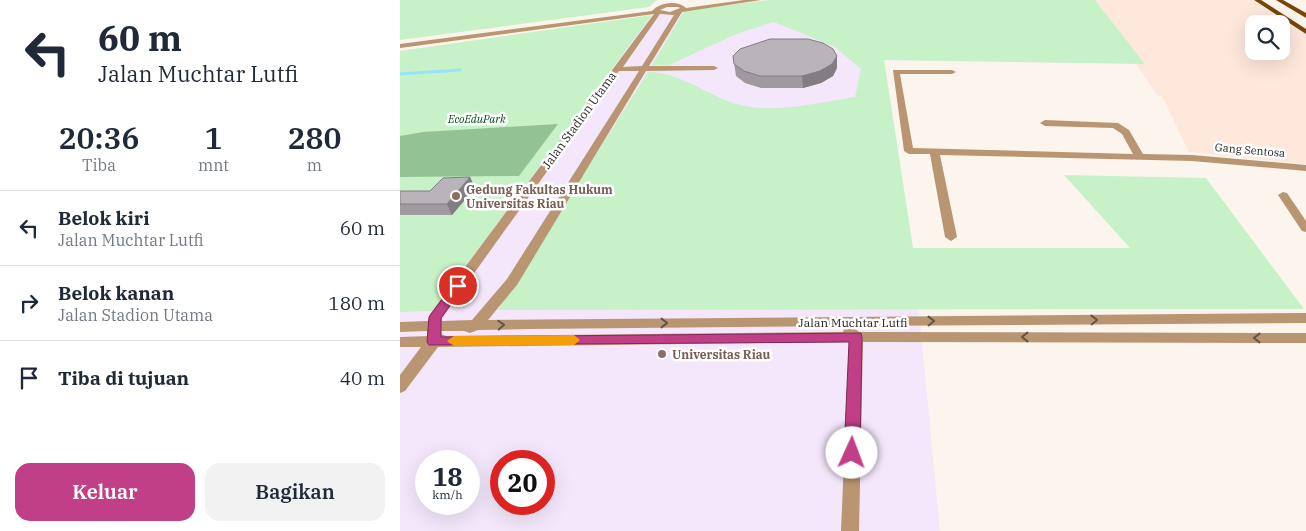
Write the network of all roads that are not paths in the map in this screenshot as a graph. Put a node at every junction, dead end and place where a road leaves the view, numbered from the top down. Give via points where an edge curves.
1 (724, 0) edge
2 (758, 0) edge
3 (1257, 0) edge
4 (1279, 0) edge
5 (681, 9) junction
6 (657, 11) junction
7 (1306, 16) edge
8 (1306, 32) edge
9 (441, 39) junction
10 (400, 42) edge
11 (400, 46) edge
12 (714, 68) dead end
13 (618, 69) junction
14 (644, 69) junction
15 (952, 72) dead end
16 (1045, 123) dead end
17 (934, 151) junction
18 (1139, 156) junction
19 (1306, 168) edge
20 (1283, 195) dead end
21 (1306, 229) edge
22 (951, 237) dead end
23 (1306, 318) edge
24 (842, 322) junction
25 (474, 326) junction
26 (400, 327) edge
27 (434, 334) junction
28 (856, 337) junction
29 (1306, 338) edge
30 (400, 342) edge
31 (400, 387) edge
32 (850, 531) edge

1 - 5 street
2 - 5 street
3 - 8 main road
4 - 7 main road
5 - 6 street
5 - 14 street, Jalan Stadion Utama
6 - 9 street
6 - 13 street, Jalan Stadion Utama
9 - 10 street
9 - 11 street
12 - 14 street
13 - 14 street
13 - 27 street, Jalan Stadion Utama via 435,317
14 - 25 street, Jalan Stadion Utama via 512,282
15 - 17 street, Gang Sentosa via 896,72 909,151
16 - 18 street via 1116,125 1126,132
17 - 18 street, Gang Sentosa
17 - 22 street
18 - 19 street, Gang Sentosa
20 - 21 street
24 -> 23 street, Jalan Muchtar Lutfi
25 -> 24 street, Jalan Muchtar Lutfi
24 - 28 street
25 - 27 street
26 - 27 street, Jalan Muchtar Lutfi
27 - 28 street, Jalan Muchtar Lutfi
27 - 30 street, Jalan Muchtar Lutfi
27 - 31 street, Jalan Stadion Utama
29 -> 28 street, Jalan Muchtar Lutfi
28 - 32 street

